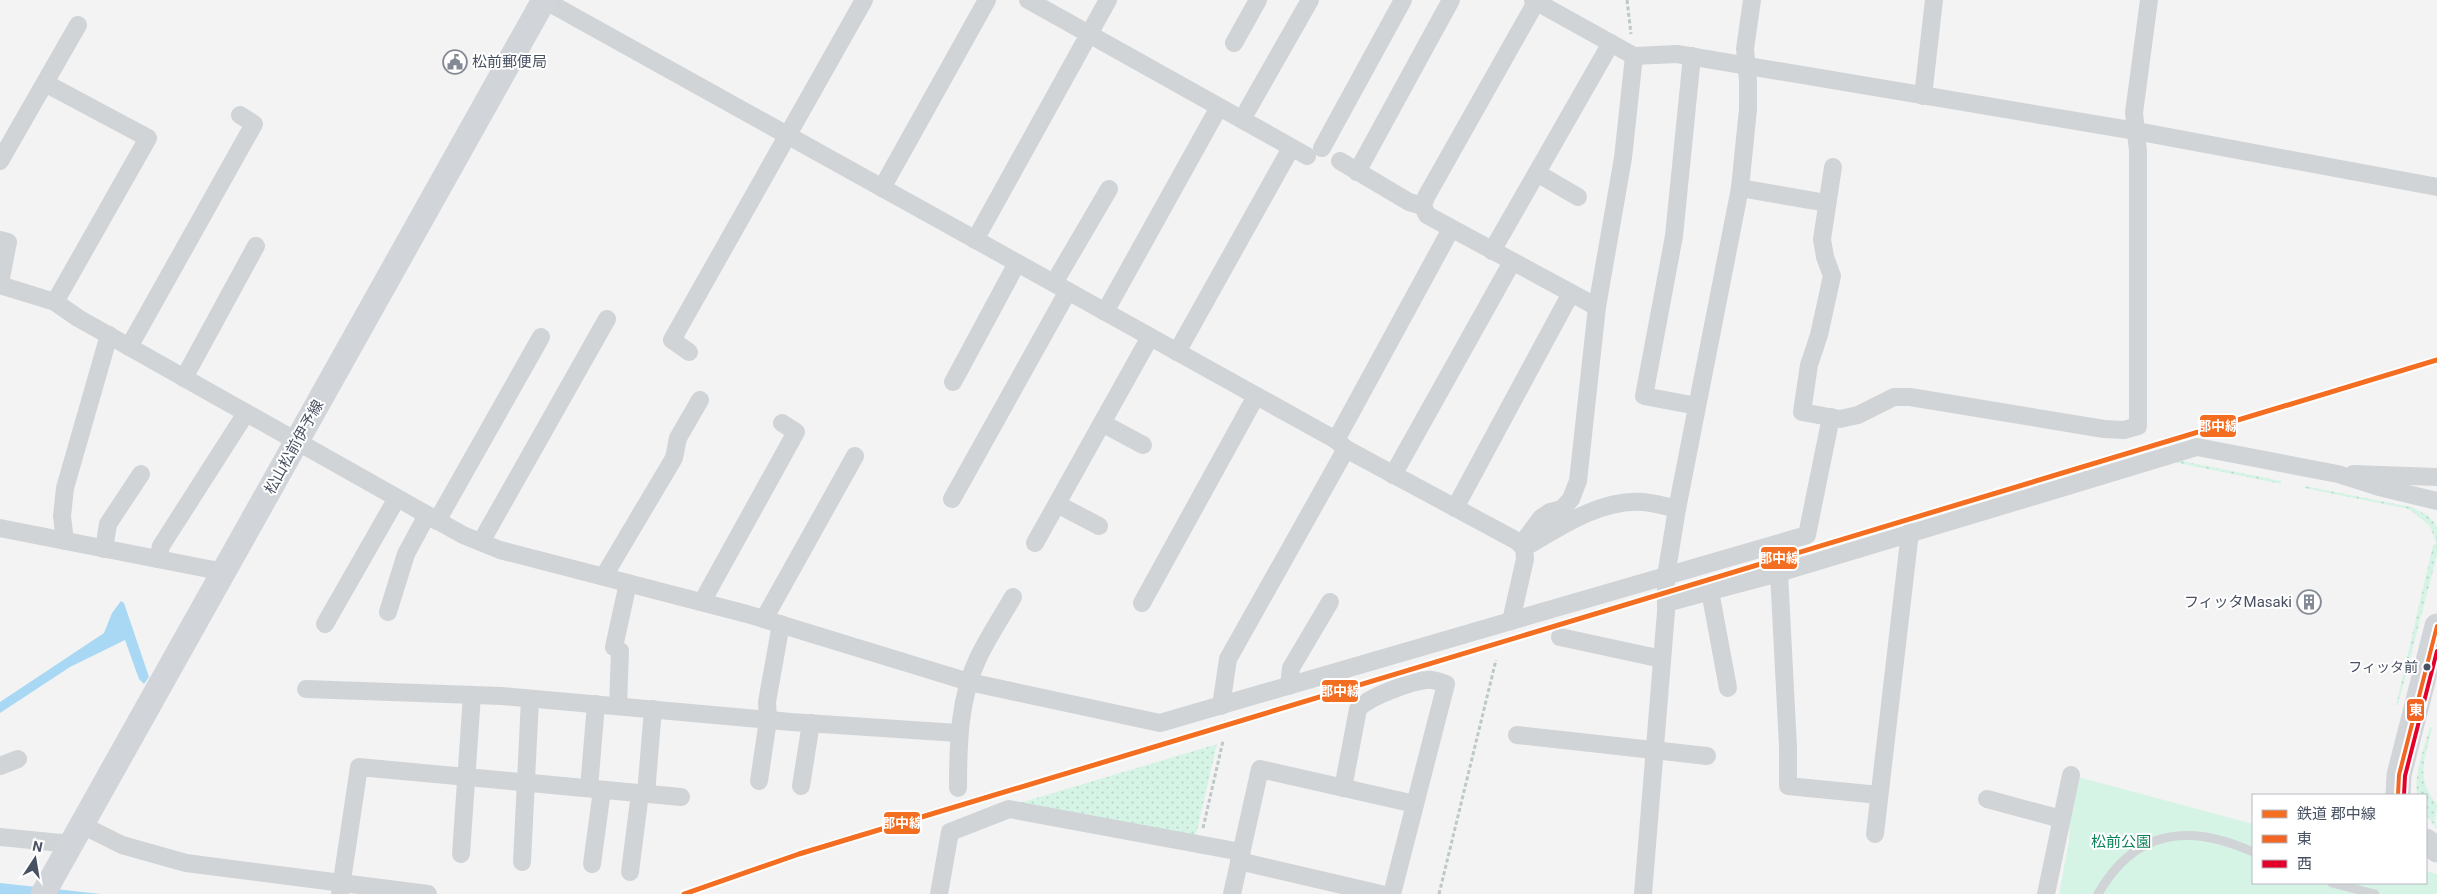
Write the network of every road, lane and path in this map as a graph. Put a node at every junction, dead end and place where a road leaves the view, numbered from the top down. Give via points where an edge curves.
1 (544, 0) edge
2 (864, 0) edge
3 (987, 0) edge
4 (1028, 0) edge
5 (1108, 0) edge
6 (1258, 0) edge
7 (1310, 0) edge
8 (1403, 0) edge
9 (1451, 0) edge
10 (1627, 0) edge
11 (1752, 0) edge
12 (1934, 0) edge
13 (2149, 0) edge
14 (1535, 1) edge
15 (78, 24) dead end
16 (1089, 35) junction
17 (1234, 43) dead end
18 (1611, 43) junction
19 (1634, 56) junction
20 (1692, 56) junction
21 (1747, 66) junction
22 (45, 83) junction
23 (1923, 96) junction
24 (1219, 107) junction
25 (1248, 109) dead end
26 (240, 115) dead end
27 (2136, 131) junction
28 (788, 136) junction
29 (1291, 148) junction
30 (0, 161) edge
31 (1340, 161) dead end
32 (1833, 167) dead end
33 (1357, 172) junction
34 (1537, 172) junction
35 (2437, 187) edge
36 (882, 188) junction
37 (1740, 188) junction
38 (1109, 189) dead end
39 (1578, 197) dead end
40 (1827, 203) junction
41 (1423, 206) junction
42 (1450, 229) junction
43 (0, 240) edge
44 (975, 240) junction
45 (256, 246) dead end
46 (1492, 251) junction
47 (1512, 262) junction
48 (1017, 263) junction
49 (0, 284) edge
50 (1061, 287) junction
51 (1571, 293) junction
52 (55, 302) junction
53 (1597, 307) junction
54 (1105, 312) junction
55 (607, 319) dead end
56 (109, 335) junction
57 (541, 337) dead end
58 (1150, 337) junction
59 (129, 347) junction
60 (689, 352) dead end
61 (1177, 352) junction
62 (184, 378) junction
63 (953, 382) dead end
64 (1256, 396) junction
65 (700, 400) dead end
66 (1697, 406) junction
67 (246, 413) junction
68 (1831, 417) junction
69 (1102, 422) junction
70 (782, 424) dead end
71 (297, 441) junction
72 (1341, 445) junction
73 (1143, 446) dead end
74 (855, 456) dead end
75 (141, 474) dead end
76 (2338, 474) junction
77 (1393, 475) junction
78 (2437, 477) edge
79 (397, 498) junction
80 (952, 498) dead end
81 (2437, 501) edge
82 (1057, 504) junction
83 (1455, 508) junction
84 (1677, 508) junction
85 (432, 518) junction
86 (1099, 526) dead end
87 (0, 528) edge
88 (1910, 532) junction
89 (65, 541) junction
90 (481, 542) junction
91 (1035, 543) dead end
92 (1523, 547) junction
93 (104, 549) junction
94 (158, 559) junction
95 (224, 572) junction
96 (1779, 573) junction
97 (604, 576) junction
98 (1666, 576) junction
99 (628, 583) junction
100 (1710, 591) junction
101 (1013, 596) dead end
102 (702, 602) junction
103 (1330, 602) dead end
104 (1142, 603) dead end
105 (1666, 603) junction
106 (388, 612) dead end
107 (764, 619) junction
108 (1511, 621) junction
109 (325, 624) dead end
110 (781, 624) junction
111 (2437, 626) edge
112 (1560, 638) dead end
113 (1662, 659) junction
114 (1496, 660) dead end
115 (969, 682) junction
116 (1289, 686) junction
117 (306, 688) dead end
118 (1728, 688) dead end
119 (472, 695) junction
120 (530, 699) junction
121 (596, 704) junction
122 (618, 706) junction
123 (1221, 706) junction
124 (653, 709) junction
125 (768, 720) junction
126 (811, 723) junction
127 (958, 733) junction
128 (1517, 735) dead end
129 (1223, 741) dead end
130 (1654, 751) junction
131 (1707, 756) dead end
132 (18, 759) dead end
133 (0, 766) edge
134 (2071, 775) dead end
135 (466, 777) junction
136 (525, 782) junction
137 (759, 782) dead end
138 (800, 786) dead end
139 (958, 788) dead end
140 (1343, 788) junction
141 (596, 789) junction
142 (643, 794) junction
143 (2398, 794) edge
144 (1879, 795) junction
145 (681, 797) dead end
146 (1987, 799) dead end
147 (1415, 804) junction
148 (2061, 819) junction
149 (77, 834) junction
150 (1875, 834) dead end
151 (0, 837) edge
152 (2427, 842) edge
153 (1199, 844) junction
154 (2437, 850) edge
155 (2252, 852) edge
156 (461, 854) dead end
157 (1240, 857) junction
158 (522, 862) dead end
159 (592, 864) dead end
160 (630, 872) dead end
161 (2336, 884) edge
162 (341, 889) edge
163 (2359, 889) edge
164 (43, 894) edge
165 (428, 894) edge
166 (939, 894) edge
167 (1232, 894) edge
168 (1381, 894) edge
169 (1392, 894) edge
170 (1439, 894) edge
171 (1643, 894) edge
172 (2046, 894) edge
173 (2098, 894) edge
174 (2376, 894) edge

1 - 28 street
1 - 71 main road, 松山松前伊予線
2 - 28 street
3 - 36 street
4 - 16 street
5 - 16 street
6 - 17 street
7 - 25 street
8 - 29 street via 1315,152
9 - 33 street
10 - 19 path
11 - 21 street via 1745,49
12 - 23 street
13 - 27 street via 2134,113
14 - 18 street
14 - 41 street
15 - 22 street
16 - 24 street
16 - 44 street
18 - 19 street
18 - 34 street
19 - 20 street
19 - 53 street via 1623,158
20 - 21 street
20 - 66 street via 1674,236 1644,396
21 - 23 street
21 - 37 street via 1748,109
22 - 30 street
22 - 52 street via 148,138
23 - 27 street
24 - 29 street
24 - 54 street
26 - 59 street via 254,124
27 - 35 street
27 - 68 street via 2138,426 2124,430 2104,429 1910,397 1894,397 1858,415 1840,419
28 - 36 street
28 - 60 street via 672,340
29 - 61 street
31 - 33 street
32 - 40 street
33 - 41 street via 1409,202
34 - 39 street
34 - 46 street
36 - 44 street
37 - 40 street
37 - 66 street
38 - 50 street
40 - 68 street via 1822,239 1832,276 1809,365 1802,412
41 - 42 street via 1427,215
42 - 46 street
42 - 72 street
43 - 49 street via 8,242
44 - 48 street
45 - 62 street
46 - 47 street
47 - 51 street
47 - 77 street
48 - 50 street
48 - 63 street
49 - 52 street
50 - 54 street
50 - 80 street
51 - 53 street
51 - 83 street
52 - 56 street
53 - 92 street via 1578,481 1571,499 1562,509 1541,518
54 - 58 street
55 - 90 street
56 - 59 street
56 - 89 street via 65,488 62,516
57 - 85 street
58 - 61 street
58 - 69 street
59 - 62 street
61 - 64 street
62 - 67 street
64 - 72 street
64 - 104 street
65 - 97 street via 678,438 674,458
66 - 84 street
67 - 71 street
67 - 94 street via 161,546
68 - 98 street via 1807,534
69 - 73 street
69 - 82 street
70 - 102 street via 796,432
71 - 79 street
71 - 95 main road, 松山松前伊予線
72 - 77 street
72 - 123 street via 1228,659
74 - 107 street
75 - 93 street via 108,524
76 - 78 street
76 - 81 street
76 - 88 street via 2197,447
77 - 83 street
79 - 85 street
79 - 109 street
82 - 86 street
82 - 91 street
83 - 92 street
84 - 92 street via 1642,502 1621,503 1594,512
84 - 98 street
85 - 90 street
85 - 106 street via 406,554
87 - 89 street
88 - 96 street
88 - 144 street
89 - 93 street
90 - 97 street via 500,550
92 - 108 street via 1525,559
93 - 94 street
94 - 95 street
95 - 149 main road, 松山松前伊予線
96 - 100 street
96 - 144 street via 1788,786
97 - 99 street
98 - 105 street
98 - 108 street
99 - 102 street
99 - 122 street via 614,647 620,650
100 - 105 street
100 - 118 street
101 - 115 street via 978,657
102 - 107 street
103 - 116 street via 1291,668
105 - 113 street
107 - 110 street
108 - 116 street
110 - 115 street
110 - 125 street via 767,702
111 - 143 main road via 2399,775
112 - 113 street
113 - 130 street
114 - 170 path
115 - 123 street via 1160,723
115 - 127 street
116 - 123 street
117 - 119 street
119 - 120 street
119 - 135 street
120 - 121 street
120 - 136 street
121 - 122 street
121 - 141 street
122 - 124 street
124 - 125 street
124 - 142 street
125 - 126 street
125 - 137 street
126 - 127 street
126 - 138 street
127 - 139 street
128 - 130 street
129 - 153 path
130 - 131 street
130 - 171 street
132 - 133 street
134 - 148 street
135 - 136 street
135 - 156 street
135 - 162 street via 359,767
136 - 141 street
136 - 158 street
140 - 147 street
140 - 147 street via 1358,709 1364,702 1427,680 1446,684
140 - 157 street via 1260,769
141 - 142 street
141 - 159 street
142 - 145 street
142 - 160 street
144 - 150 street
146 - 148 street
147 - 169 street
148 - 172 street
149 - 151 street
149 - 162 street via 186,863
149 - 164 main road, 松山松前伊予線
152 - 154 main road
153 - 157 street
153 - 166 street via 1009,809 950,832
155 - 173 lane via 2228,841 2204,836 2163,838 2124,859
157 - 167 street
157 - 168 street
161 - 163 lane
162 - 165 street
163 - 174 lane

